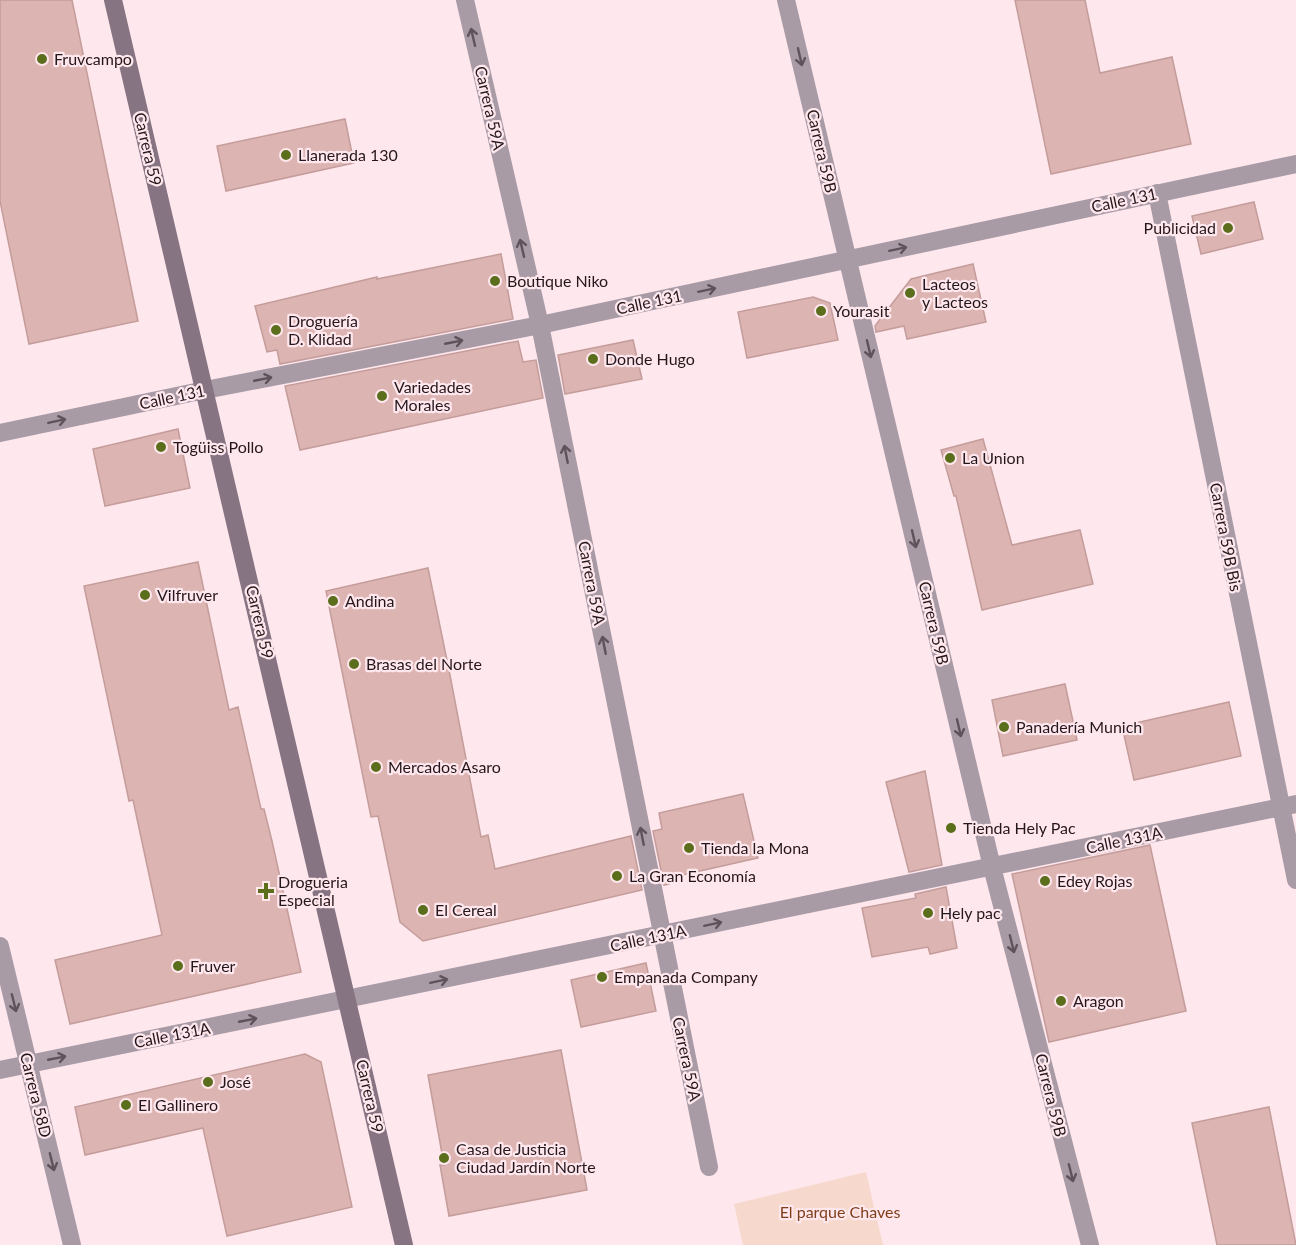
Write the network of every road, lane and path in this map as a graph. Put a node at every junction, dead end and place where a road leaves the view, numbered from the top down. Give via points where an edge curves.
1 (113, 0) edge
2 (465, 0) edge
3 (786, 0) edge
4 (1296, 164) edge
5 (1157, 193) junction
6 (848, 259) junction
7 (540, 325) junction
8 (205, 390) junction
9 (0, 433) edge
10 (1289, 806) edge
11 (992, 867) junction
12 (1296, 880) edge
13 (662, 935) junction
14 (0, 946) edge
15 (348, 999) junction
16 (28, 1064) junction
17 (0, 1070) edge
18 (709, 1167) dead end
19 (72, 1245) edge
20 (404, 1245) edge
21 (1090, 1245) edge

1 - 8 street, Carrera 59
7 -> 2 street, Carrera 59A
3 -> 6 street, Carrera 59B
4 - 5 street, Calle 131
6 -> 5 street, Calle 131
5 - 10 street, Carrera 59B Bis
7 -> 6 street, Calle 131
6 -> 11 street, Carrera 59B
8 -> 7 street, Calle 131
13 -> 7 street, Carrera 59A
9 -> 8 street, Calle 131
8 - 15 street, Carrera 59
10 - 11 street, Calle 131A
10 - 12 street, Carrera 59B Bis
13 -> 11 street, Calle 131A
11 -> 21 street, Carrera 59B
15 -> 13 street, Calle 131A
13 - 18 street, Carrera 59A
14 -> 16 street, Carrera 58D
16 -> 15 street, Calle 131A
15 - 20 street, Carrera 59
16 - 17 street, Calle 131A
16 -> 19 street, Carrera 58D

